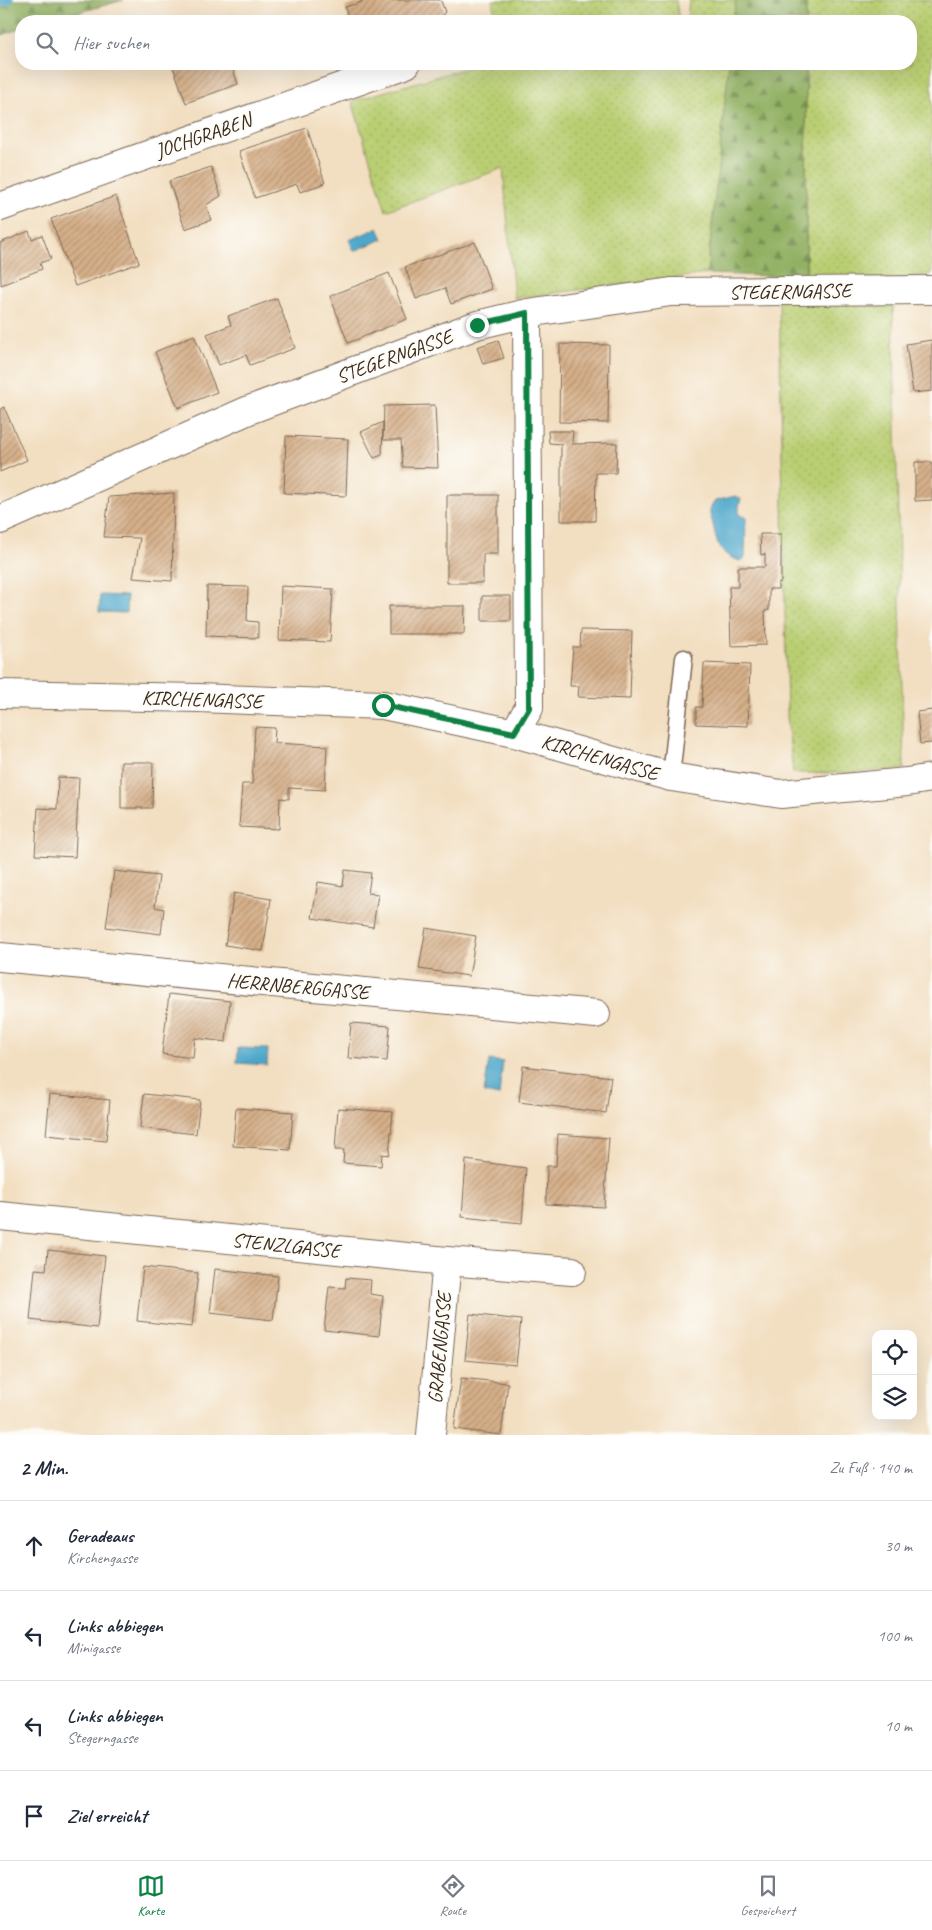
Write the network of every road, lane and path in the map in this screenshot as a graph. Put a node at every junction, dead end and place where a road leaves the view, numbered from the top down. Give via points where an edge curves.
1 (389, 70) edge
2 (0, 207) edge
3 (932, 290) edge
4 (527, 313) junction
5 (0, 520) edge
6 (684, 658) dead end
7 (0, 694) edge
8 (514, 733) junction
9 (671, 777) junction
10 (932, 778) edge
11 (0, 957) edge
12 (596, 1014) dead end
13 (0, 1216) edge
14 (448, 1261) junction
15 (572, 1271) dead end
16 (431, 1435) edge

1 - 2 street, JOCHGRABEN
3 - 4 street, STEGERNGASSE via 671,292
4 - 5 street, STEGERNGASSE via 477,325 249,410
4 - 8 street via 529,708
6 - 9 lane
7 - 8 street, KIRCHENGASSE via 383,705
8 - 9 street, KIRCHENGASSE
9 - 10 street, KIRCHENGASSE via 780,794
11 - 12 street, HERRNBERGGASSE
13 - 14 street, STENZLGASSE
14 - 15 street, STENZLGASSE
14 - 16 street, GRABENGASSE

